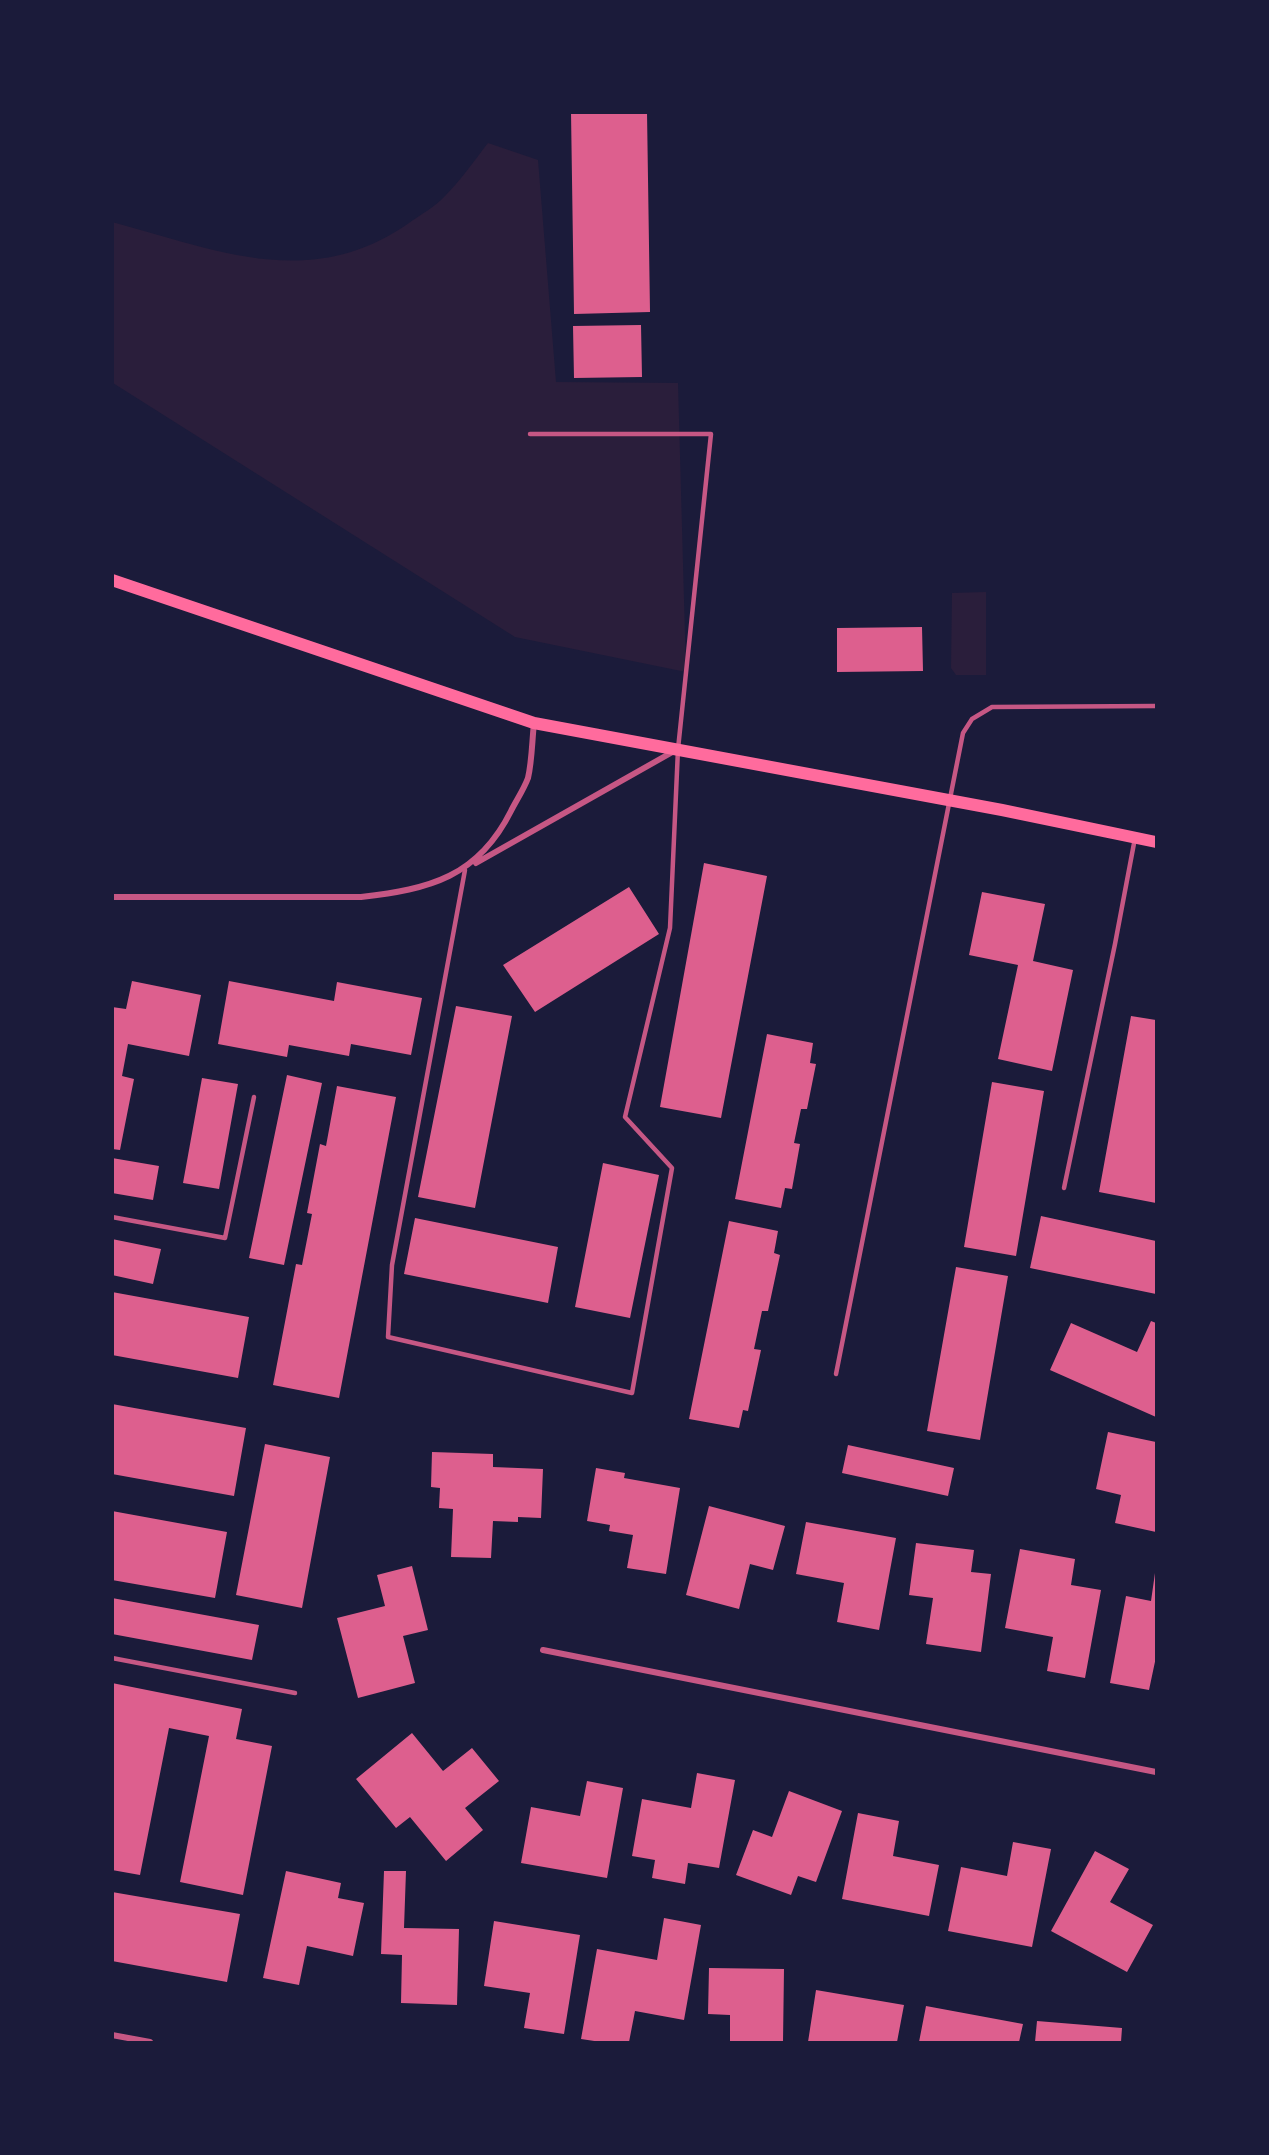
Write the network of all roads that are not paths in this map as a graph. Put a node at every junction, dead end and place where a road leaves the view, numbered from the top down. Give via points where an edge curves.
1 (531, 434) dead end
2 (112, 580) edge
3 (1156, 706) edge
4 (534, 723) junction
5 (678, 749) junction
6 (950, 801) junction
7 (1135, 838) junction
8 (1156, 842) edge
9 (465, 870) junction
10 (112, 897) edge
11 (254, 1097) dead end
12 (1064, 1188) dead end
13 (112, 1216) edge
14 (836, 1374) dead end
15 (543, 1650) dead end
16 (112, 1658) edge
17 (295, 1693) dead end
18 (1156, 1773) edge
19 (112, 2035) edge
20 (150, 2043) edge

1 - 5 lane via 711,434
2 - 4 main road
3 - 6 lane via 992,707 972,719 963,734
4 - 5 main road
4 - 9 street via 527,778 488,849
5 - 6 main road
5 - 9 street
5 - 9 lane via 670,928 625,1117 672,1168 632,1393 388,1337 392,1266
6 - 7 main road
6 - 14 lane
7 - 8 main road
7 - 12 lane
9 - 10 street via 394,893 361,897
11 - 13 lane via 225,1238
15 - 18 street
16 - 17 lane
19 - 20 street

